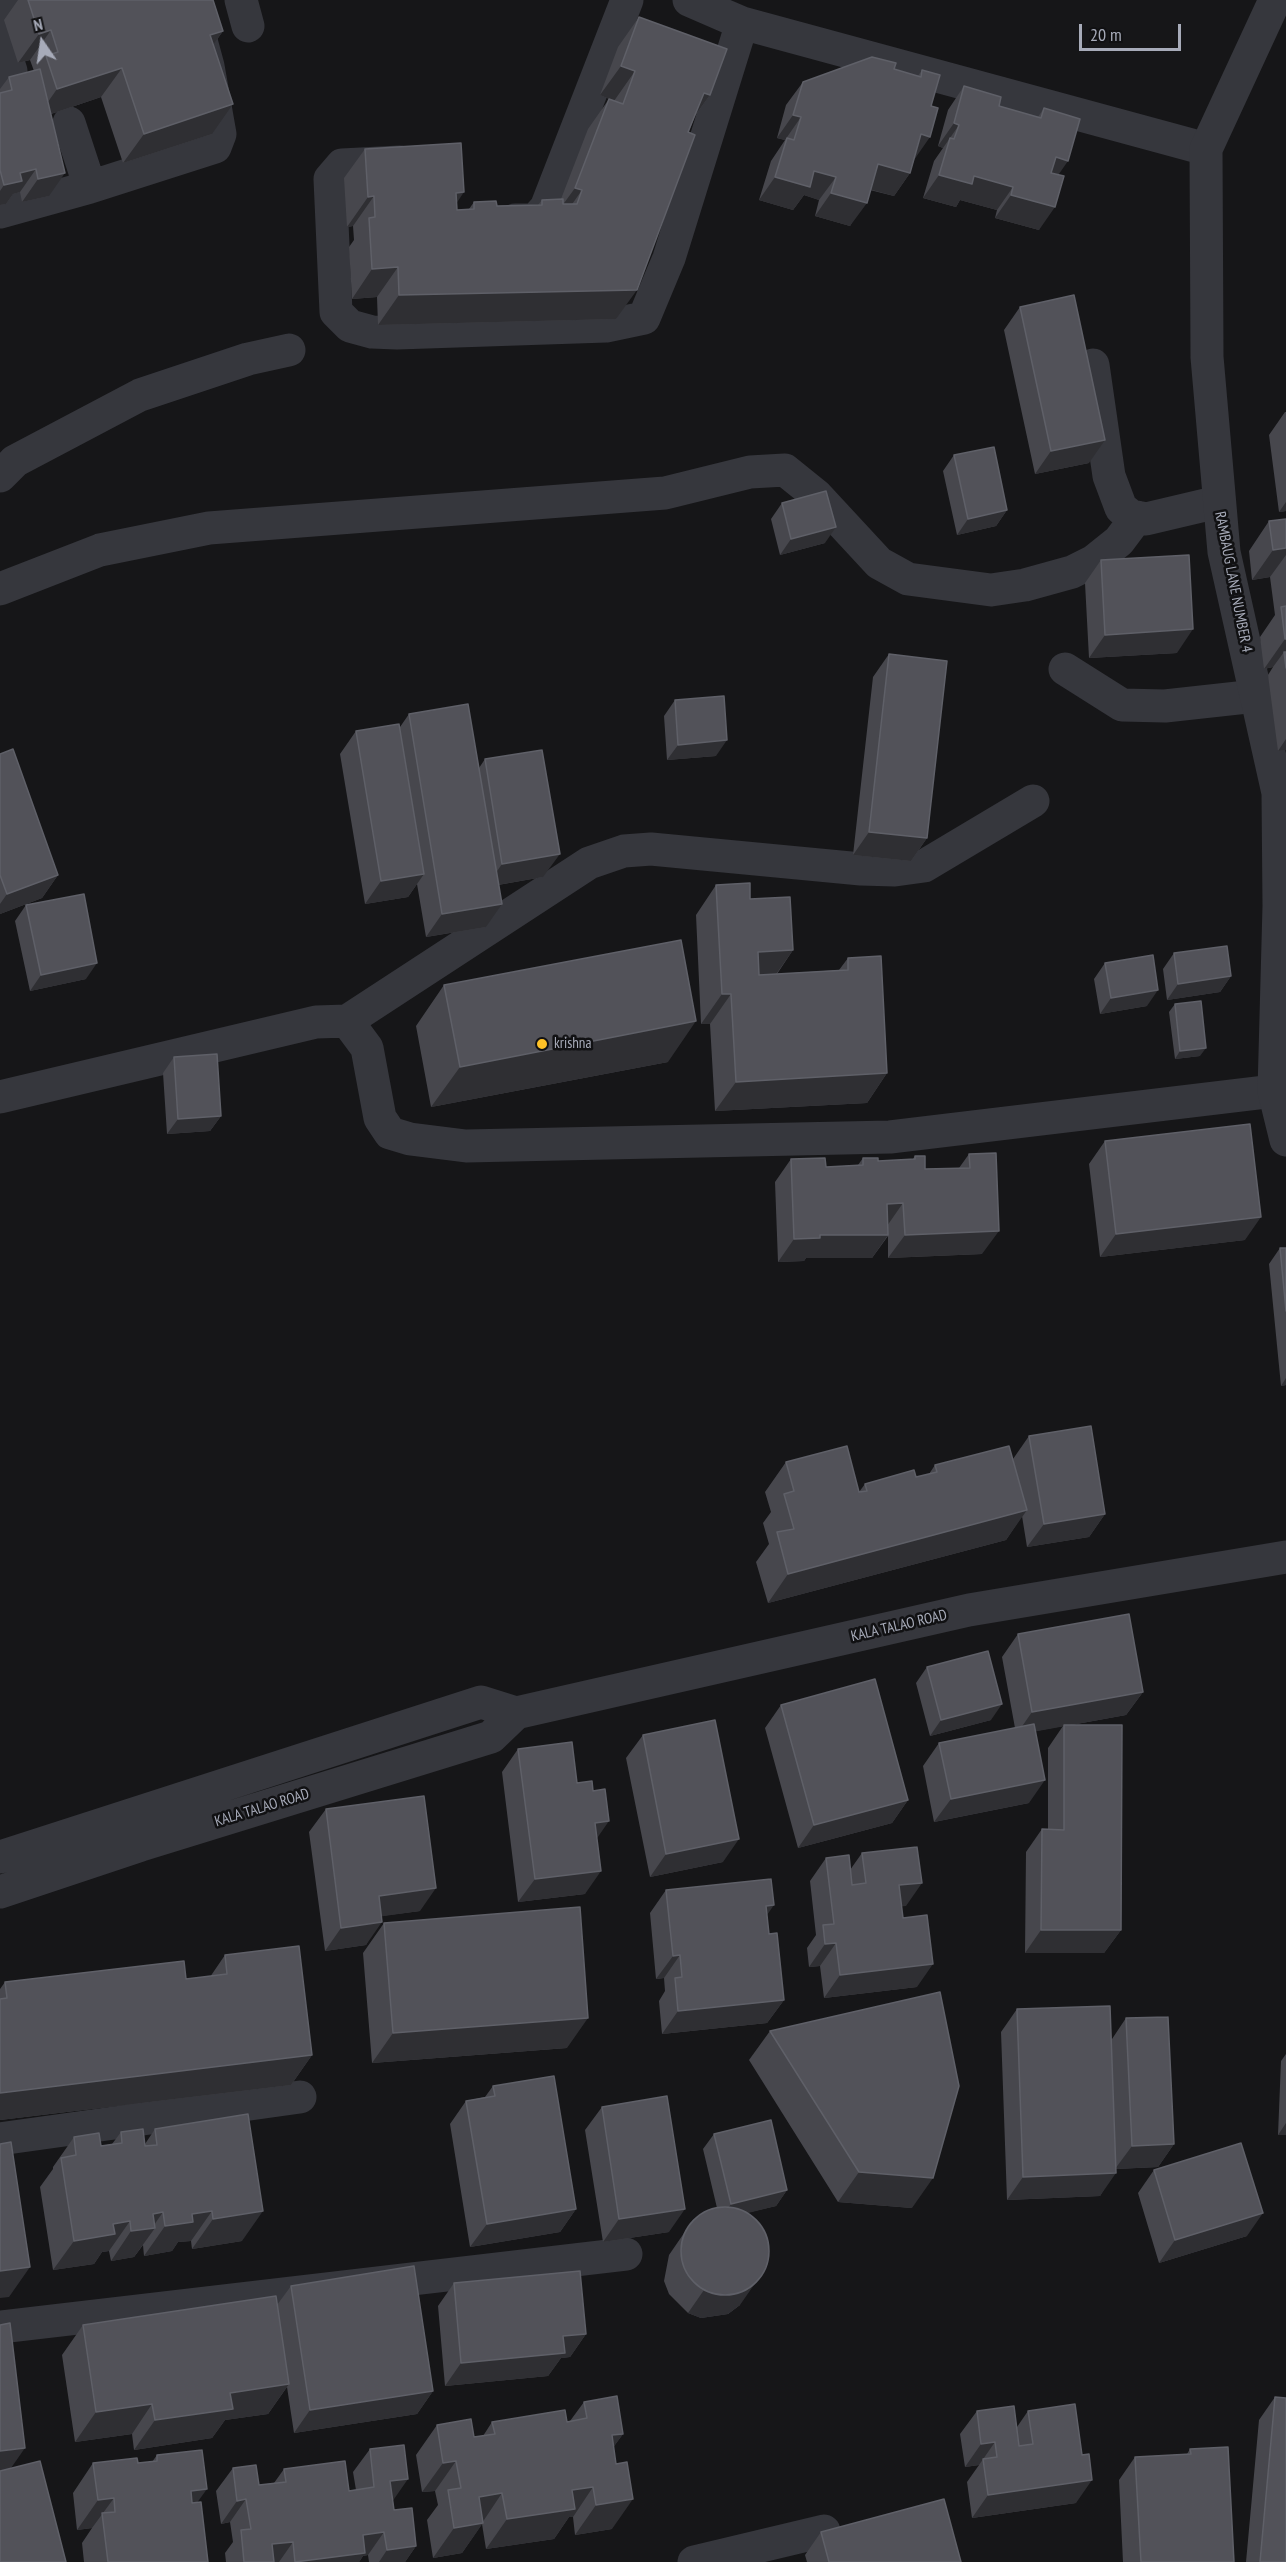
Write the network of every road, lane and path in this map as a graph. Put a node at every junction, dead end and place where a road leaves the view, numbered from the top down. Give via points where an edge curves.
1 (32, 0) edge
2 (190, 0) edge
3 (627, 0) edge
4 (689, 0) edge
5 (1275, 0) edge
6 (0, 13) edge
7 (742, 23) junction
8 (0, 38) edge
9 (0, 82) edge
10 (69, 123) dead end
11 (1206, 149) junction
12 (430, 160) edge
13 (90, 187) junction
14 (0, 212) edge
15 (482, 221) edge
16 (289, 350) dead end
17 (1093, 365) dead end
18 (0, 476) edge
19 (1218, 502) junction
20 (1137, 517) junction
21 (0, 589) edge
22 (1065, 669) dead end
23 (1256, 696) junction
24 (1034, 801) dead end
25 (1283, 906) edge
26 (347, 1021) junction
27 (1274, 1090) junction
28 (0, 1097) edge
29 (1286, 1140) edge
30 (1286, 1557) edge
31 (516, 1713) junction
32 (0, 1857) edge
33 (0, 1892) edge
34 (300, 2097) dead end
35 (0, 2139) edge
36 (626, 2254) dead end
37 (0, 2326) edge
38 (824, 2530) edge
39 (694, 2562) edge

1 - 6 street
2 - 13 street via 220,134 215,147
3 - 15 street via 546,208 535,220
4 - 7 street
5 - 11 street, RAMBAUG LANE NUMBER 4
7 - 11 street
7 - 12 street via 669,258 644,318 606,326 408,332 372,332 350,327 336,312 330,179 342,165
8 - 9 street via 11,71 7,80
10 - 13 street
11 - 19 street, RAMBAUG LANE NUMBER 4 via 1206,357
13 - 14 street
16 - 18 street via 248,359 140,395 15,461
17 - 20 street via 1109,476 1121,508
19 - 20 street via 1146,519
19 - 23 street, RAMBAUG LANE NUMBER 4 via 1224,552
20 - 21 street via 1119,541 1072,572 1025,585 991,590 973,588 908,579 879,562 816,495 785,470 750,472 665,493 209,528 100,550
22 - 23 street via 1122,705 1165,706
23 - 25 street, RAMBAUG LANE NUMBER 4 via 1278,793
24 - 26 street via 924,866 895,870 651,849 624,851 589,862
25 - 27 street, RAMBAUG LANE NUMBER 4
26 - 27 street via 367,1048 380,1118 390,1133 466,1146 890,1137
26 - 28 street via 316,1022
27 - 29 street, RAMBAUG LANE NUMBER 4
30 - 31 street, KALA TALAO ROAD via 969,1610
31 - 32 street via 481,1702
31 - 33 street, KALA TALAO ROAD via 491,1737
34 - 35 street
36 - 37 street
38 - 39 street

